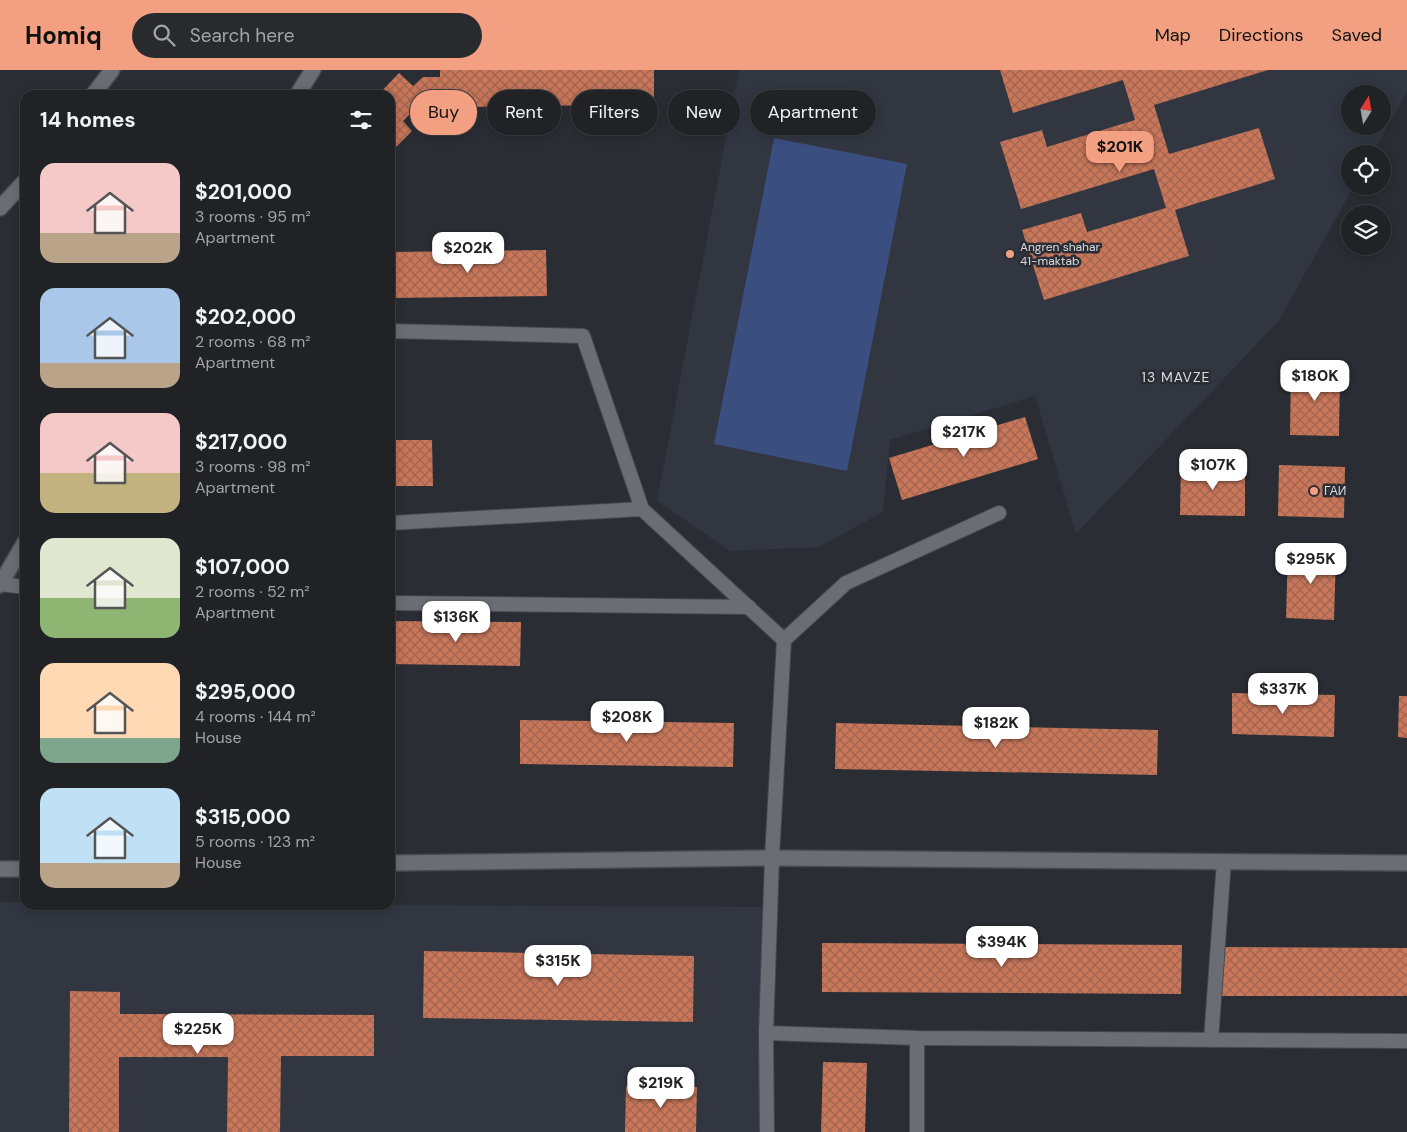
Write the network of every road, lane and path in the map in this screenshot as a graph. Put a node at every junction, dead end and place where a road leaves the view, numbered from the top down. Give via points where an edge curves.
1 (112, 70) edge
2 (306, 73) edge
3 (97, 90) edge
4 (299, 90) edge
5 (20, 186) edge
6 (0, 208) edge
7 (395, 331) edge
8 (642, 509) junction
9 (998, 513) dead end
10 (395, 523) edge
11 (20, 550) edge
12 (0, 584) edge
13 (20, 586) edge
14 (395, 603) edge
15 (749, 607) junction
16 (784, 640) junction
17 (772, 858) junction
18 (1224, 861) junction
19 (395, 863) edge
20 (1407, 863) edge
21 (20, 868) edge
22 (0, 869) edge
23 (766, 1033) junction
24 (917, 1038) junction
25 (1211, 1040) junction
26 (1407, 1041) edge
27 (767, 1132) edge
28 (917, 1132) edge

1 - 3 street
2 - 4 street
5 - 6 street
7 - 8 lane via 583,336
8 - 10 lane
8 - 15 lane
9 - 16 lane via 846,583
11 - 12 street
12 - 13 lane
14 - 15 lane
15 - 16 lane
16 - 17 lane
17 - 18 street
17 - 19 street
17 - 23 lane
18 - 20 street
18 - 25 lane
21 - 22 street
23 - 24 lane
23 - 27 lane
24 - 25 lane
24 - 28 lane
25 - 26 lane

